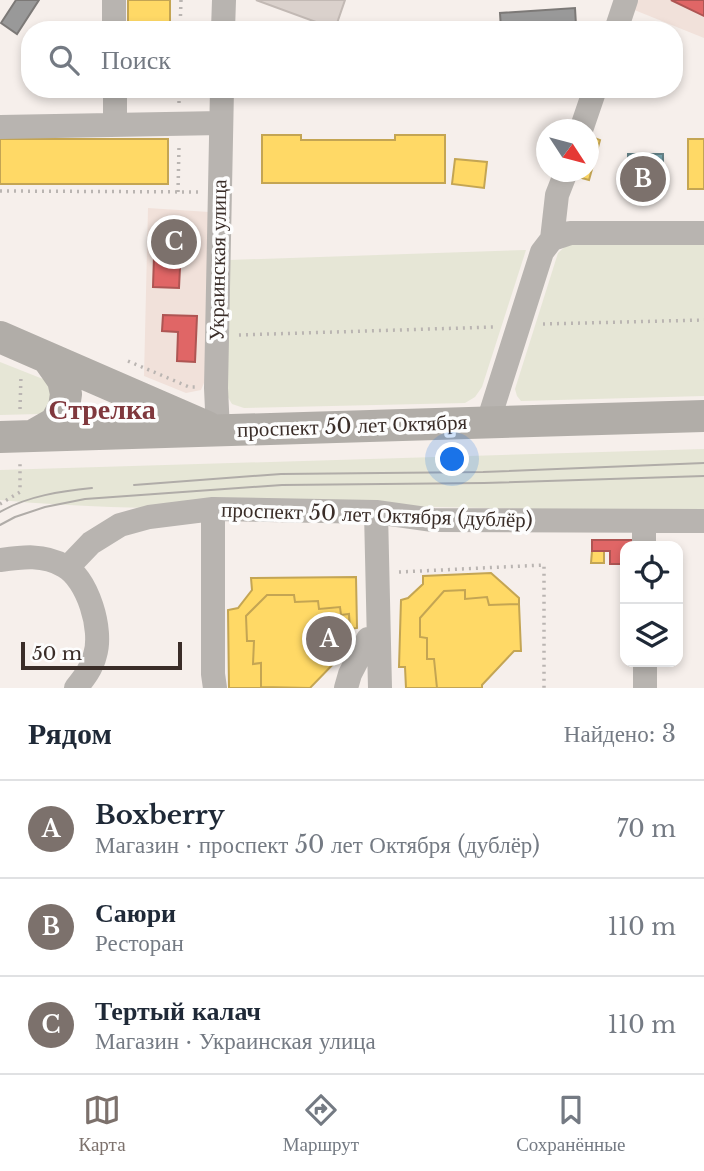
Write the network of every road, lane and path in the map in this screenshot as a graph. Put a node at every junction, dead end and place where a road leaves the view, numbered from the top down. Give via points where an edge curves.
1 (114, 0) edge
2 (181, 0) edge
3 (224, 0) edge
4 (626, 0) edge
5 (114, 21) edge
6 (180, 21) edge
7 (223, 21) edge
8 (619, 21) edge
9 (115, 98) edge
10 (222, 98) edge
11 (592, 98) edge
12 (585, 119) edge
13 (221, 124) junction
14 (115, 125) junction
15 (0, 127) edge
16 (562, 182) edge
17 (0, 191) edge
18 (219, 192) junction
19 (704, 233) edge
20 (552, 239) junction
21 (704, 320) edge
22 (517, 326) junction
23 (235, 335) dead end
24 (0, 337) edge
25 (117, 357) dead end
26 (49, 360) junction
27 (216, 388) junction
28 (704, 416) edge
29 (488, 422) junction
30 (218, 431) junction
31 (34, 435) junction
32 (0, 437) edge
33 (213, 509) junction
34 (376, 512) junction
35 (644, 521) junction
36 (704, 521) edge
37 (644, 541) edge
38 (0, 560) edge
39 (68, 567) junction
40 (376, 573) junction
41 (378, 637) junction
42 (645, 667) edge
43 (76, 688) edge
44 (215, 688) edge
45 (346, 688) edge
46 (380, 688) edge
47 (544, 688) edge
48 (645, 688) edge

1 - 5 street
2 - 6 path
3 - 7 street
4 - 8 street
9 - 14 street
10 - 13 street, Украинская улица
11 - 12 street
13 - 14 street
13 - 18 street, Украинская улица
14 - 15 street
16 - 20 street
17 - 18 path
18 - 27 street, Украинская улица
19 - 20 street via 570,233
20 - 22 street via 542,252
21 - 22 path
22 - 23 path
22 - 29 street
24 - 26 main road
25 - 27 path via 189,387
26 - 30 main road
26 - 31 main road via 64,380 64,407 55,423
27 - 30 street, Украинская улица
28 - 29 main road, проспект 50 лет Октября
29 - 30 main road, проспект 50 лет Октября
30 - 31 main road, проспект 50 лет Октября
31 - 32 main road, проспект 50 лет Октября
33 - 34 street, проспект 50 лет Октября (дублёр)
33 - 39 street, проспект 50 лет Октября (дублёр) via 120,525 91,543
33 - 44 street
34 - 35 street, проспект 50 лет Октября (дублёр) via 433,520
34 - 40 street
35 - 36 street, проспект 50 лет Октября (дублёр)
35 - 37 street
38 - 39 street via 28,556
39 - 43 street via 84,589 97,635 96,654
40 - 41 street
40 - 47 path via 544,565
41 - 45 street via 368,639
41 - 46 street
42 - 48 street

